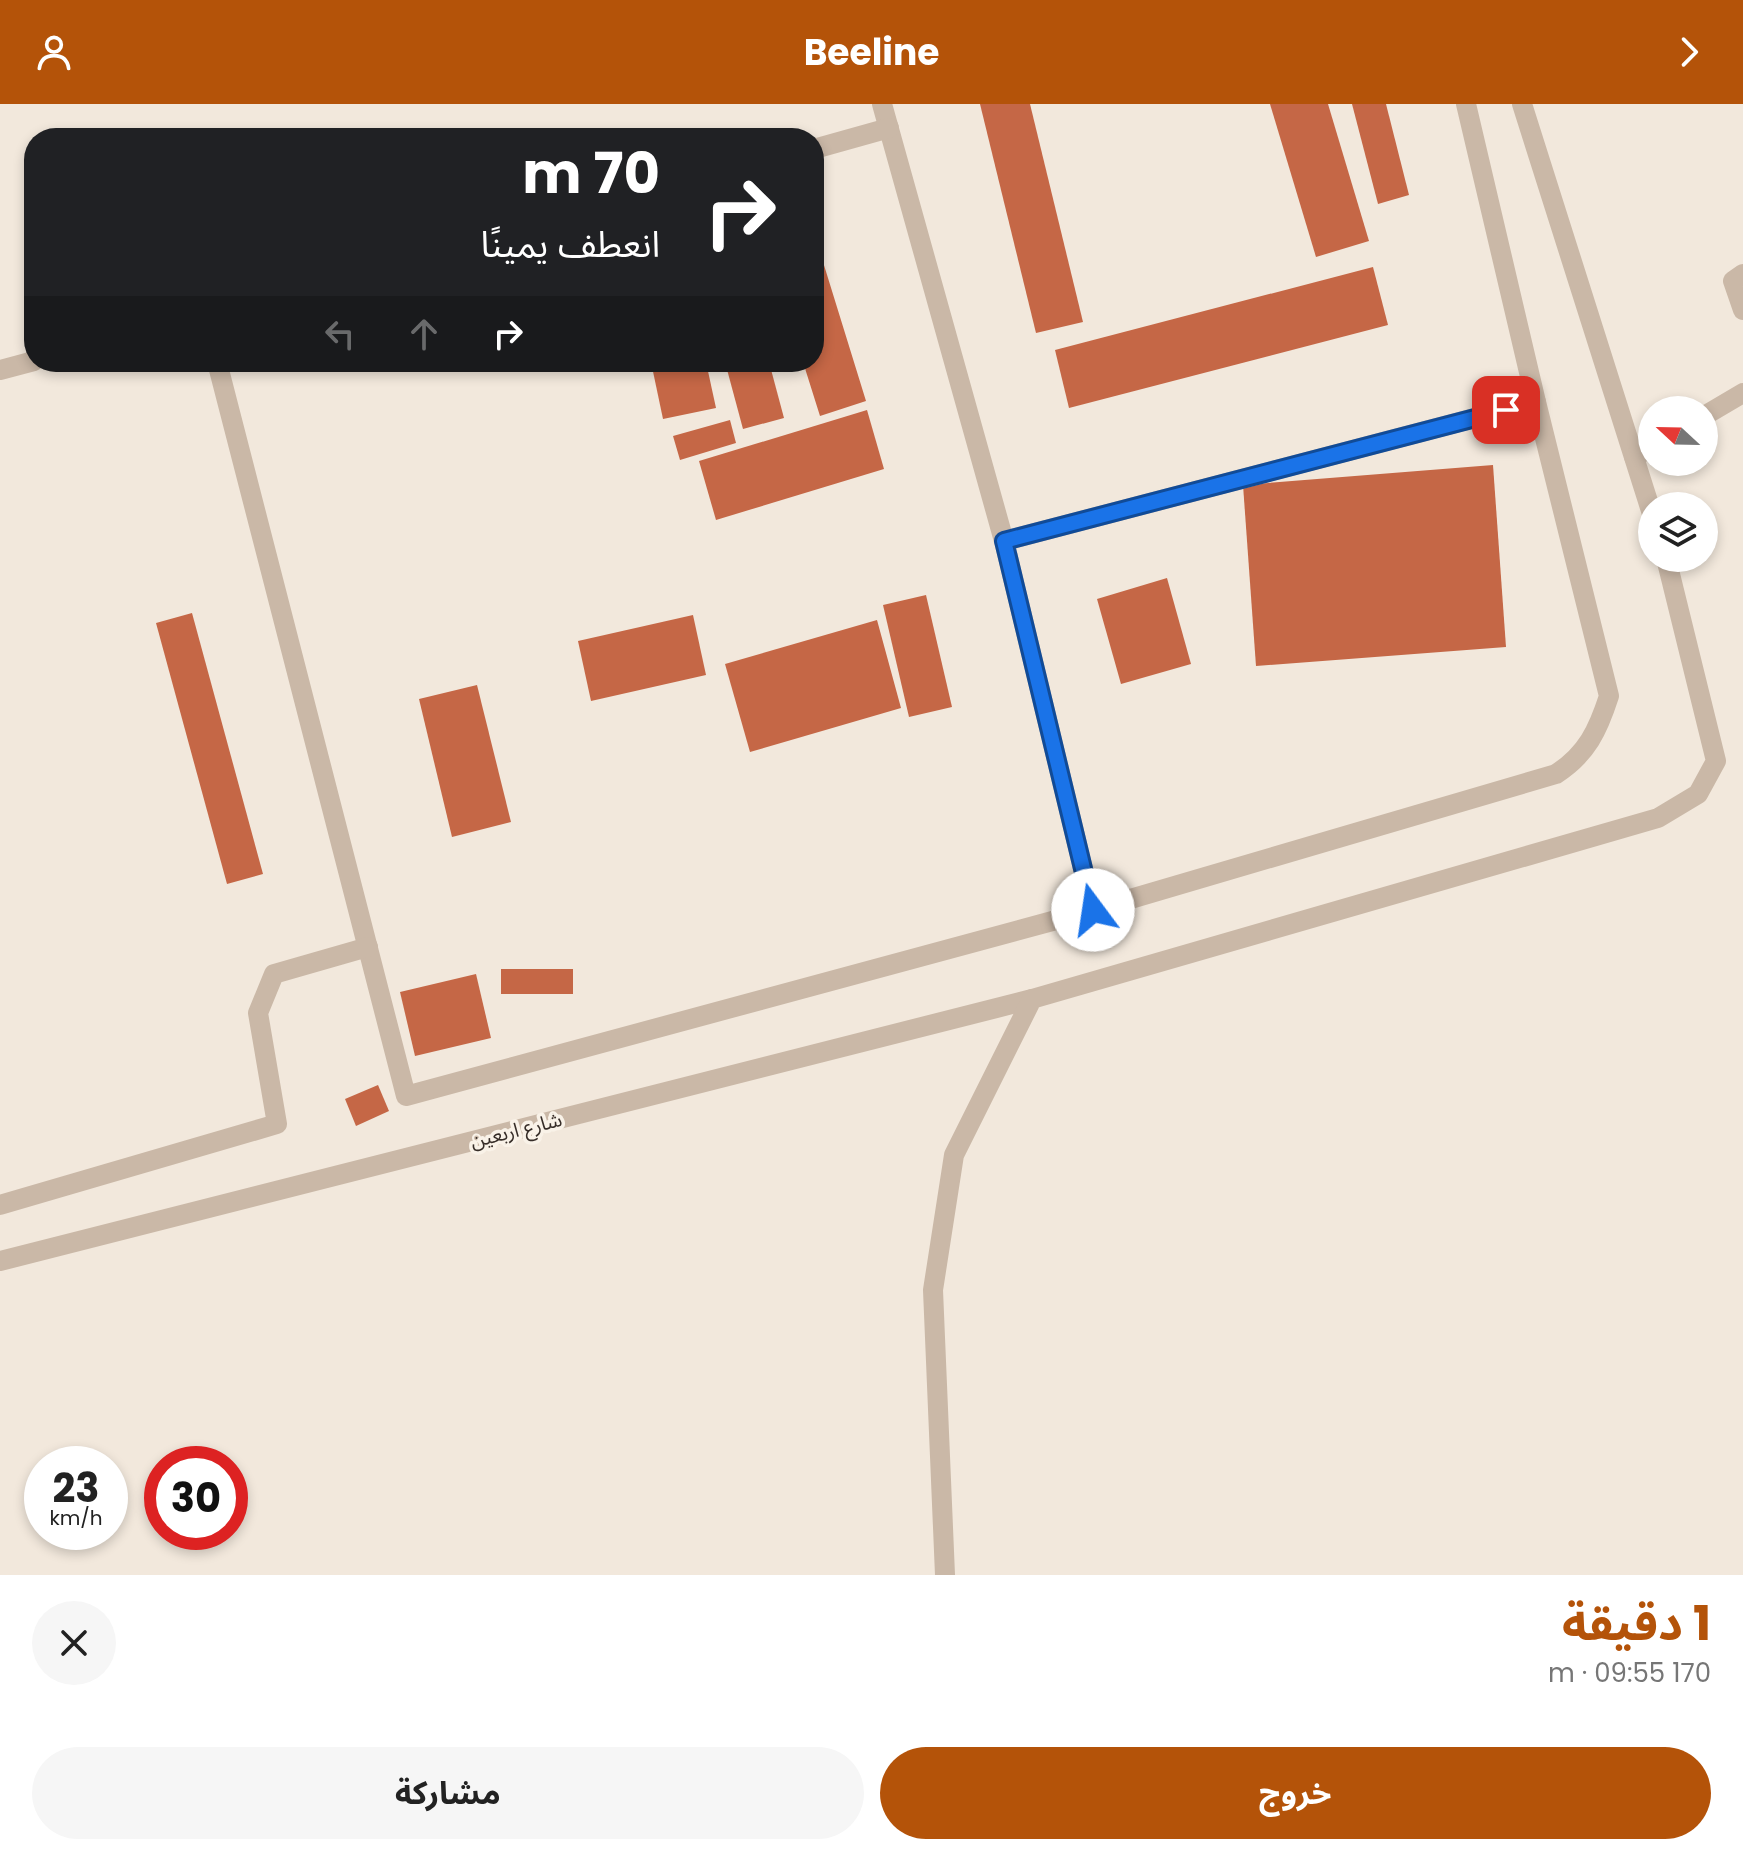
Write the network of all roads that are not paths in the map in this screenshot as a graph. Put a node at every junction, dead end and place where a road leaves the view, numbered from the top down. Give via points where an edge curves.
1 (882, 104) edge
2 (1466, 104) edge
3 (1522, 104) edge
4 (889, 128) junction
5 (824, 146) edge
6 (1743, 274) edge
7 (1743, 310) edge
8 (24, 364) edge
9 (0, 370) edge
10 (220, 372) edge
11 (1743, 393) edge
12 (1536, 402) junction
13 (1718, 408) edge
14 (1638, 438) edge
15 (1004, 541) junction
16 (1670, 572) edge
17 (1093, 910) junction
18 (368, 947) junction
19 (1032, 999) junction
20 (0, 1205) edge
21 (0, 1261) edge
22 (945, 1575) edge

1 - 4 street
2 - 12 street
3 - 14 street
4 - 5 street
4 - 15 street
6 - 7 street via 1733,281
8 - 9 street
10 - 18 street
11 - 13 street
12 - 15 street
12 - 17 street via 1609,696 1585,750 1556,774
15 - 17 street
16 - 19 street, شارع اربعين via 1716,761 1698,794 1658,818
17 - 18 street via 406,1096
18 - 20 street via 274,974 258,1013 277,1124
19 - 21 street, شارع اربعين
19 - 22 street via 954,1155 933,1290

